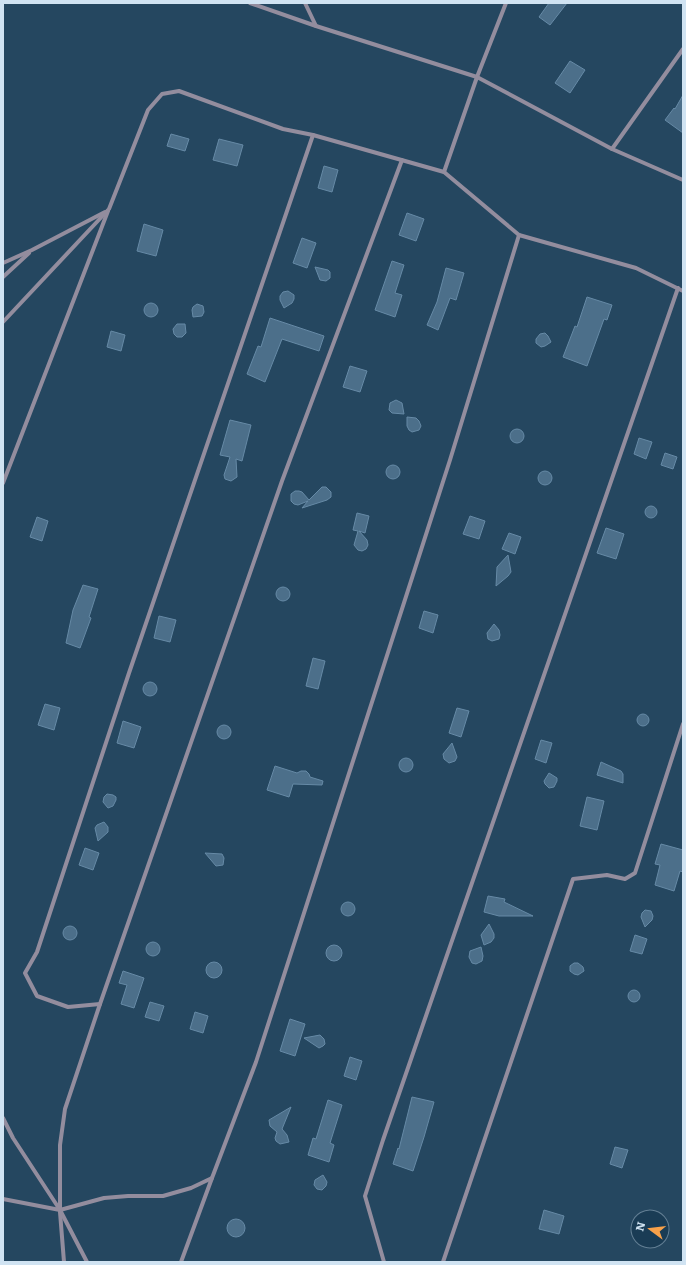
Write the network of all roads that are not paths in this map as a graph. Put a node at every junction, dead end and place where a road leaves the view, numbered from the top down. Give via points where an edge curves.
1 (250, 3) edge
2 (305, 3) edge
3 (506, 3) edge
4 (316, 26) junction
5 (683, 49) edge
6 (477, 77) junction
7 (313, 135) junction
8 (612, 149) junction
9 (402, 160) junction
10 (444, 172) junction
11 (683, 180) edge
12 (109, 210) junction
13 (519, 235) junction
14 (32, 250) junction
15 (3, 263) edge
16 (3, 277) edge
17 (678, 288) junction
18 (683, 291) edge
19 (3, 322) edge
20 (3, 483) edge
21 (683, 724) edge
22 (100, 1004) junction
23 (3, 1118) edge
24 (212, 1178) junction
25 (3, 1199) edge
26 (60, 1210) junction
27 (64, 1262) edge
28 (87, 1262) edge
29 (181, 1262) edge
30 (384, 1262) edge
31 (443, 1262) edge

1 - 4 street
2 - 4 street
3 - 6 street
4 - 6 street
5 - 8 street
6 - 8 street
6 - 10 street
7 - 9 street
7 - 12 street via 283,129 179,91 162,94 148,110
7 - 22 street via 131,666 37,952 25,973 37,996 68,1007
8 - 11 street
9 - 10 street
9 - 22 street via 282,481
10 - 13 street
12 - 14 street
12 - 19 street
12 - 20 street
13 - 17 street via 636,268
13 - 24 street via 448,468 256,1062
14 - 15 street
14 - 16 street
17 - 18 street
17 - 30 street via 382,1140 365,1196
21 - 31 street via 635,873 625,879 607,876 573,879
22 - 26 street via 65,1109 60,1145
23 - 26 street via 13,1138
24 - 26 street via 164,1196 104,1198
24 - 29 street
25 - 26 street
26 - 27 street
26 - 28 street

